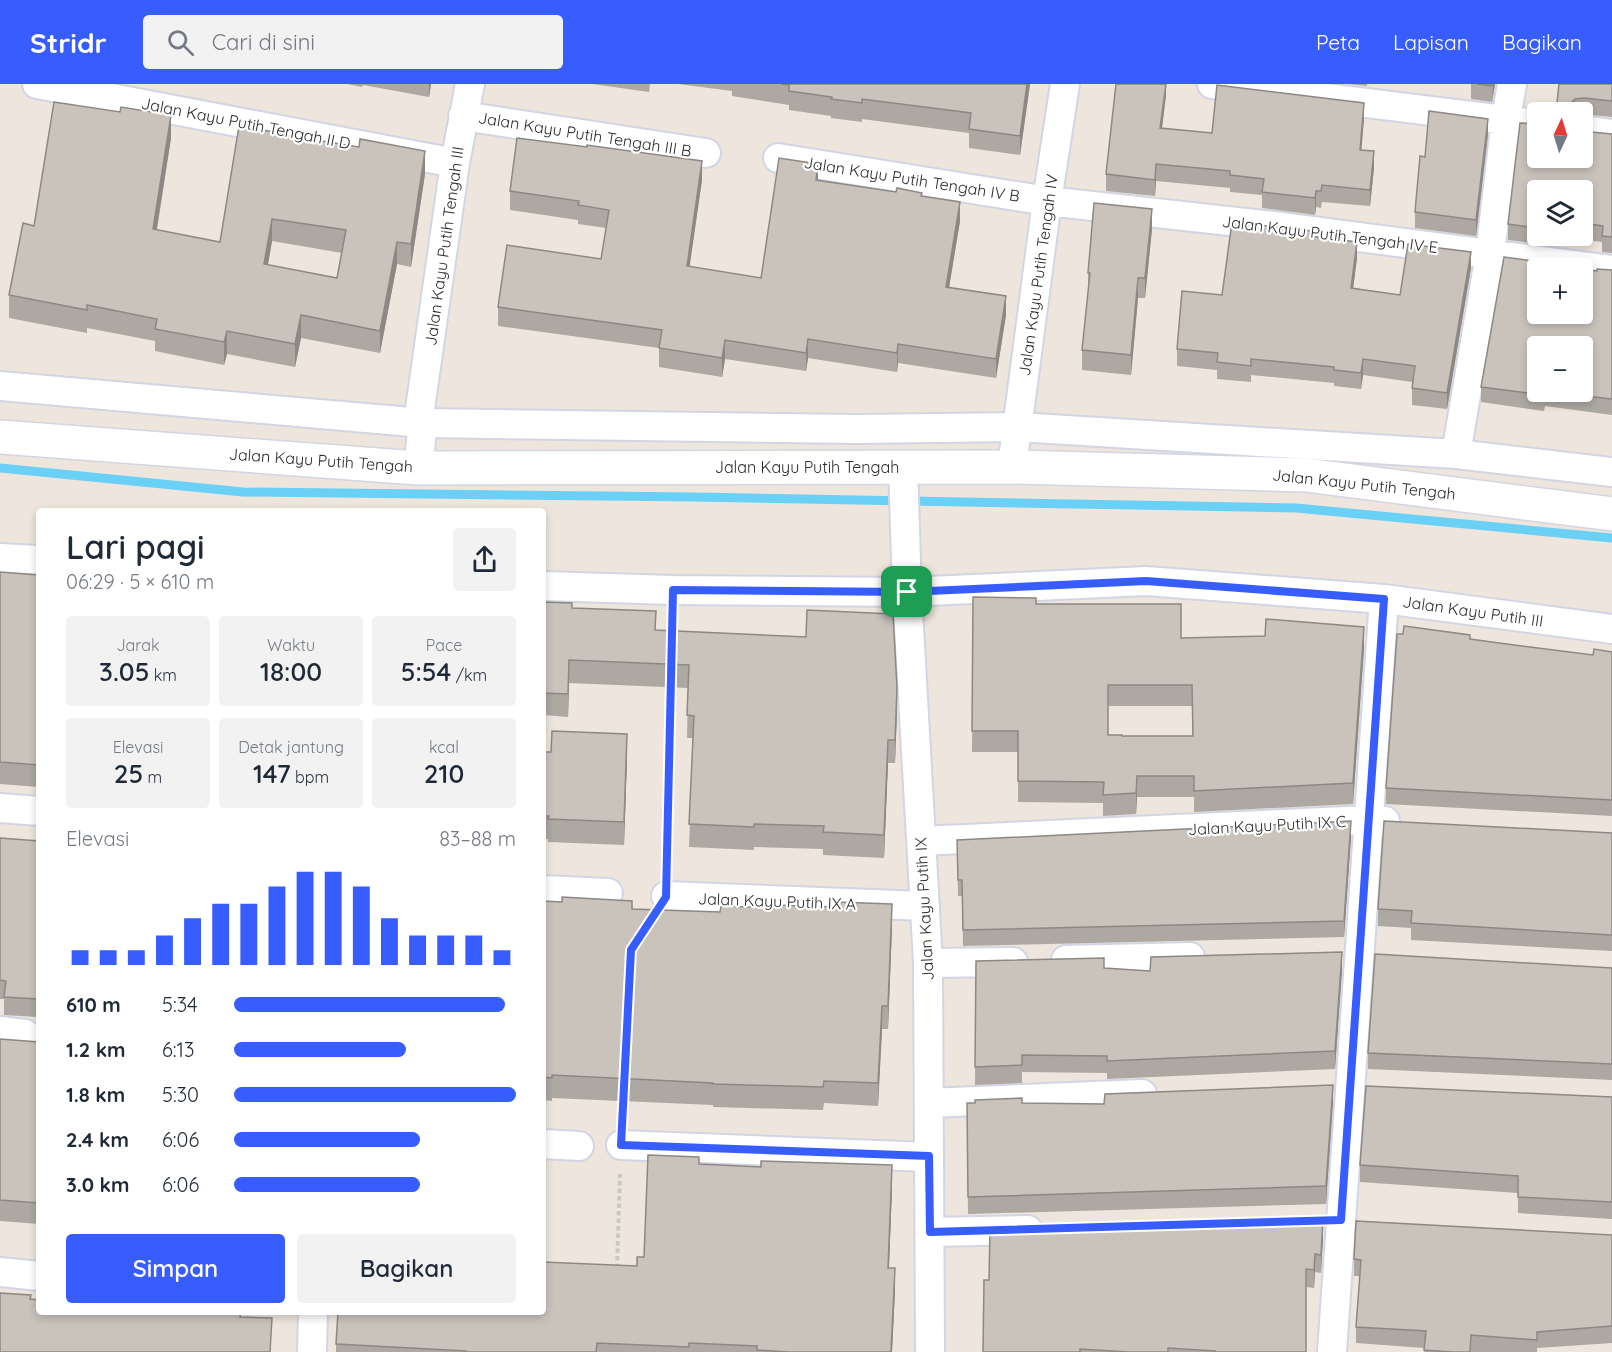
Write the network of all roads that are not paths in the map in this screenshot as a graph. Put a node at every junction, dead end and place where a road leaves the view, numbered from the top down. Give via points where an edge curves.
1 (37, 84) edge
2 (470, 84) edge
3 (1065, 84) edge
4 (1212, 84) edge
5 (1512, 84) edge
6 (464, 116) junction
7 (1506, 119) junction
8 (1527, 122) edge
9 (1593, 131) edge
10 (1612, 134) edge
11 (706, 153) dead end
12 (778, 158) edge
13 (455, 163) junction
14 (1047, 201) junction
15 (1490, 254) junction
16 (1612, 270) edge
17 (0, 386) edge
18 (418, 418) junction
19 (1018, 426) junction
20 (0, 437) edge
21 (1456, 454) junction
22 (1012, 466) junction
23 (411, 467) junction
24 (1612, 472) edge
25 (904, 480) junction
26 (1612, 514) edge
27 (0, 558) edge
28 (36, 561) edge
29 (546, 586) edge
30 (907, 592) junction
31 (1384, 599) junction
32 (1612, 629) edge
33 (0, 808) edge
34 (36, 811) edge
35 (1368, 820) junction
36 (1415, 822) edge
37 (921, 841) junction
38 (546, 890) edge
39 (609, 894) dead end
40 (666, 897) road end
41 (925, 906) junction
42 (1215, 957) edge
43 (928, 963) junction
44 (1171, 1093) edge
45 (929, 1103) junction
46 (546, 1144) edge
47 (621, 1145) road end
48 (579, 1146) dead end
49 (929, 1156) junction
50 (1054, 1229) edge
51 (930, 1232) junction
52 (0, 1272) edge
53 (36, 1275) edge
54 (313, 1315) edge
55 (312, 1352) edge
56 (930, 1352) edge
57 (1332, 1352) edge

1 - 13 street, Jalan Kayu Putih Tengah II D
2 - 6 street, Jalan Kayu Putih Tengah III
3 - 14 street, Jalan Kayu Putih Tengah IV
4 - 7 street
5 - 7 street
6 - 11 street, Jalan Kayu Putih Tengah III B
6 - 13 street, Jalan Kayu Putih Tengah III
7 - 8 street
7 - 15 street
9 - 10 street
12 - 14 street, Jalan Kayu Putih Tengah IV B
13 - 18 street, Jalan Kayu Putih Tengah III
14 - 15 street, Jalan Kayu Putih Tengah IV E
14 - 19 street, Jalan Kayu Putih Tengah IV
15 - 16 street, Jalan Kayu Putih Tengah IV E
15 - 21 street
17 - 18 street, Jalan Kayu Putih Tengah
18 - 19 street, Jalan Kayu Putih Tengah via 857,429
18 - 23 street, Jalan Kayu Putih Tengah III via 406,445
19 - 21 street, Jalan Kayu Putih Tengah
19 - 22 street, Jalan Kayu Putih Tengah IV
20 - 23 street, Jalan Kayu Putih Tengah
21 - 24 street, Jalan Kayu Putih Tengah
22 - 25 street, Jalan Kayu Putih Tengah
22 - 26 street, Jalan Kayu Putih Tengah via 1306,475
23 - 25 street, Jalan Kayu Putih Tengah
25 - 30 street, Jalan Kayu Putih IX
27 - 28 street
29 - 30 street, Jalan Kayu Putih III
30 - 31 street, Jalan Kayu Putih III via 1146,581
30 - 37 street, Jalan Kayu Putih IX
31 - 32 street, Jalan Kayu Putih III
31 - 35 street
33 - 34 street
35 - 36 street, Jalan Kayu Putih IX C
35 - 37 street, Jalan Kayu Putih IX C
35 - 57 street
37 - 41 street, Jalan Kayu Putih IX
38 - 39 street
40 - 41 street, Jalan Kayu Putih IX A
41 - 43 street, Jalan Kayu Putih IX
42 - 43 street
43 - 45 street, Jalan Kayu Putih IX
44 - 45 street
45 - 49 street, Jalan Kayu Putih IX
46 - 48 street
47 - 49 street
49 - 51 street, Jalan Kayu Putih IX
50 - 51 street
51 - 56 street, Jalan Kayu Putih IX
52 - 53 street
54 - 55 street

